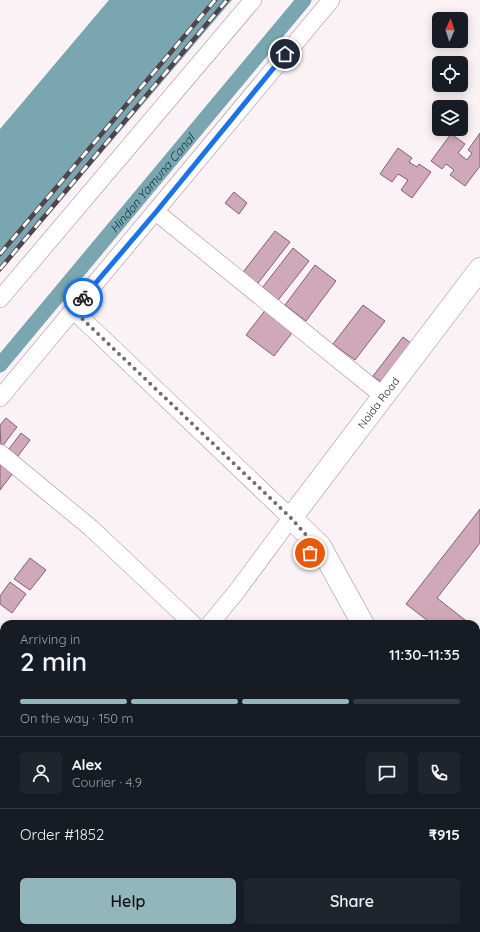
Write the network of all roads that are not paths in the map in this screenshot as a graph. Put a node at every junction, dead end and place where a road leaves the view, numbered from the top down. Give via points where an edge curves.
1 (252, 0) edge
2 (331, 0) edge
3 (156, 212) junction
4 (480, 269) edge
5 (0, 300) edge
6 (73, 310) junction
7 (383, 396) junction
8 (0, 398) edge
9 (0, 452) edge
10 (291, 518) junction
11 (307, 536) junction
12 (189, 620) edge
13 (213, 620) edge
14 (348, 620) edge
15 (361, 620) edge

1 - 5 street
2 - 3 street
3 - 6 street
3 - 7 street
4 - 7 main road, Noida Road
6 - 8 street
6 - 10 street
7 - 10 main road, Noida Road
9 - 12 street via 91,528
10 - 11 main road
10 - 13 street
11 - 14 main road via 310,553
11 - 15 main road via 320,546

